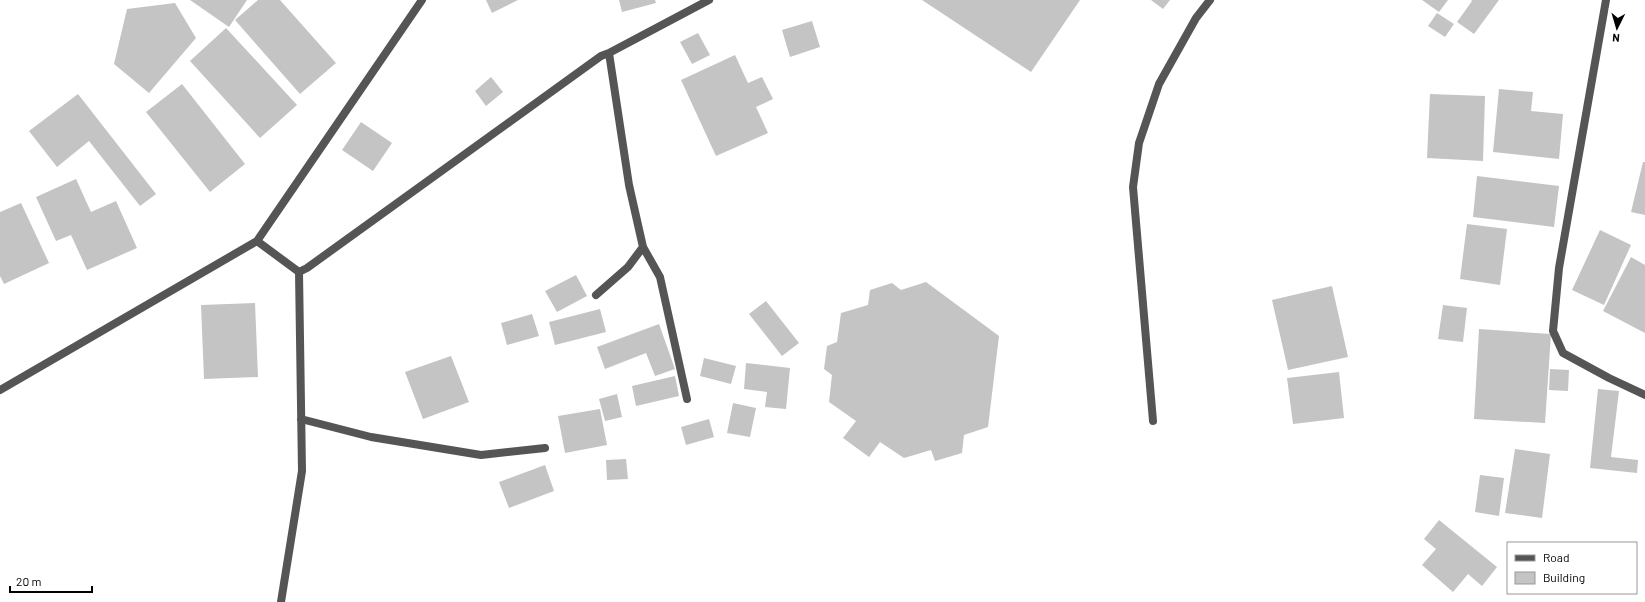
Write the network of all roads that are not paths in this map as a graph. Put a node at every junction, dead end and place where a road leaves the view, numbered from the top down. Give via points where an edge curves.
1 (422, 0) edge
2 (710, 0) edge
3 (1210, 0) edge
4 (1606, 0) edge
5 (610, 53) junction
6 (257, 241) junction
7 (643, 247) junction
8 (299, 272) junction
9 (596, 295) dead end
10 (0, 390) edge
11 (1645, 395) edge
12 (687, 399) dead end
13 (301, 418) junction
14 (1153, 421) dead end
15 (545, 448) dead end
16 (281, 602) edge

1 - 6 street
2 - 5 street
3 - 14 street via 1196,18 1159,84 1139,143 1133,187
4 - 11 street via 1559,268 1553,331 1563,353
5 - 7 street via 629,185
5 - 8 street via 601,56
6 - 8 street
6 - 10 street
7 - 9 street via 628,267
7 - 12 street via 660,277
8 - 13 street
13 - 15 street via 371,437 481,455
13 - 16 street via 302,471

